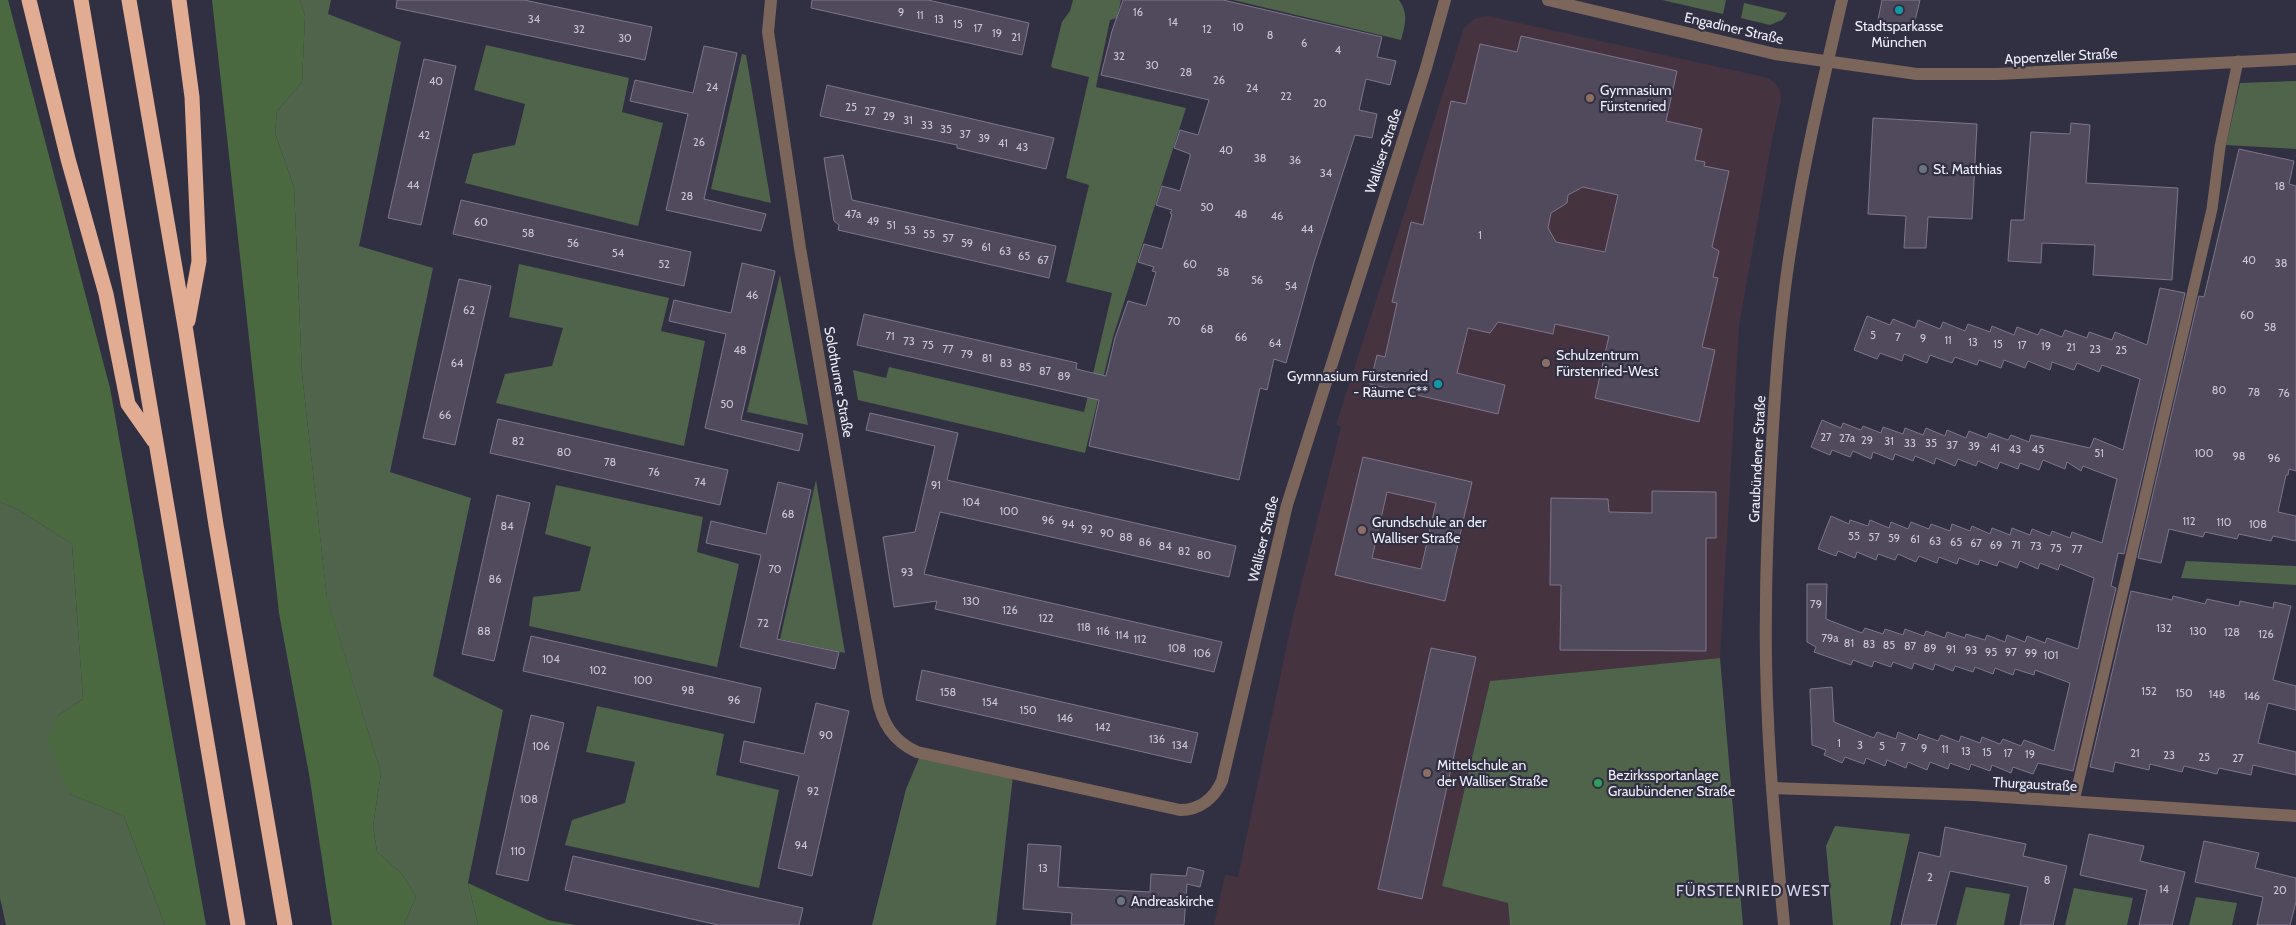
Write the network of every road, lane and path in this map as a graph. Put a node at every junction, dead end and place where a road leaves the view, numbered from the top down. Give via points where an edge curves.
1 (29, 0) edge
2 (81, 0) edge
3 (129, 0) edge
4 (179, 0) edge
5 (771, 0) edge
6 (1445, 0) edge
7 (1548, 0) edge
8 (1842, 0) edge
9 (2296, 58) edge
10 (2238, 61) junction
11 (1827, 62) junction
12 (186, 332) junction
13 (157, 444) junction
14 (917, 752) joint
15 (1772, 788) junction
16 (2074, 801) junction
17 (2296, 816) edge
18 (238, 925) edge
19 (285, 925) edge
20 (1784, 925) edge

1 - 13 highway via 106,294 128,404
2 - 13 highway
3 - 12 highway
4 - 12 highway via 192,97 199,261
5 - 14 street, Solothurner Straße via 768,32 796,226 879,707 886,727
6 - 14 street, Walliser Straße via 1287,505 1219,788 1198,807 1173,810
7 - 11 street, Engadiner Straße via 1775,54
8 - 11 street, Graubündener Straße
9 - 10 street, Appenzeller Straße
10 - 11 street, Appenzeller Straße via 1956,76 1901,73
10 - 16 lane via 2220,148 2212,209
11 - 15 street, Graubündener Straße via 1792,236 1775,382 1766,608
12 - 19 highway
13 - 18 highway
15 - 16 street, Thurgaustraße
15 - 20 street, Graubündener Straße
16 - 17 street, Thurgaustraße

